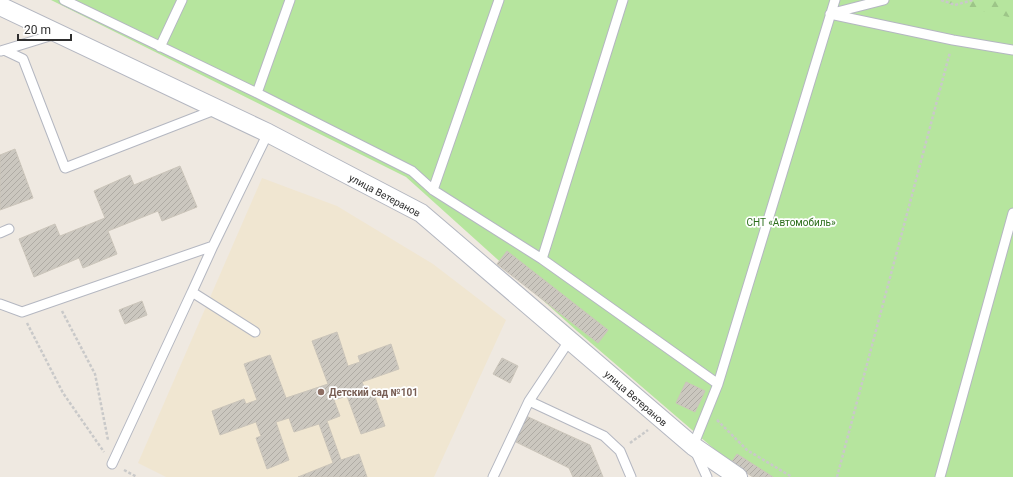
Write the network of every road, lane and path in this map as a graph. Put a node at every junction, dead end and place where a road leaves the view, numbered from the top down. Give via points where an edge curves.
1 (64, 0) edge
2 (182, 0) edge
3 (290, 0) edge
4 (499, 0) edge
5 (623, 0) edge
6 (835, 0) edge
7 (884, 0) edge
8 (941, 0) edge
9 (973, 0) edge
10 (0, 6) edge
11 (830, 14) junction
12 (59, 33) junction
13 (953, 40) junction
14 (160, 47) junction
15 (1013, 50) edge
16 (2, 51) edge
17 (257, 93) junction
18 (217, 109) junction
19 (268, 134) junction
20 (433, 190) junction
21 (1013, 213) edge
22 (9, 229) dead end
23 (0, 233) edge
24 (214, 246) junction
25 (542, 259) junction
26 (192, 292) junction
27 (57, 300) junction
28 (0, 304) edge
29 (22, 312) junction
30 (254, 332) dead end
31 (570, 341) junction
32 (718, 384) junction
33 (529, 400) junction
34 (709, 411) junction
35 (661, 420) junction
36 (693, 446) junction
37 (620, 451) junction
38 (112, 464) junction
39 (493, 477) edge
40 (630, 477) edge
41 (707, 477) edge
42 (738, 477) edge
43 (792, 477) edge
44 (837, 477) edge
45 (940, 477) edge

1 - 14 lane
2 - 14 lane
3 - 17 lane
4 - 20 lane
5 - 25 lane
6 - 11 lane
7 - 11 lane
8 - 9 path via 955,5
10 - 12 street, улица Ветеранов
11 - 13 lane
11 - 32 lane
12 - 16 lane
12 - 18 street, улица Ветеранов
13 - 15 lane
13 - 44 path
14 - 17 lane
16 - 18 lane via 23,59 65,168
17 - 20 lane via 412,171
18 - 19 street, улица Ветеранов
19 - 24 lane
19 - 31 street, улица Ветеранов via 421,213
20 - 25 lane
21 - 45 lane
22 - 23 lane
24 - 26 lane
24 - 27 lane
25 - 32 lane
26 - 30 lane
26 - 38 lane
27 - 29 lane
27 - 38 path via 96,374
28 - 29 lane
29 - 38 path via 63,394
31 - 33 lane
31 - 35 street, улица Ветеранов
32 - 34 lane
33 - 37 lane via 604,436
33 - 39 lane
34 - 36 lane
34 - 43 path via 746,450
35 - 36 street, улица Ветеранов
35 - 37 path
36 - 41 lane
36 - 42 street, улица Ветеранов
37 - 40 lane

